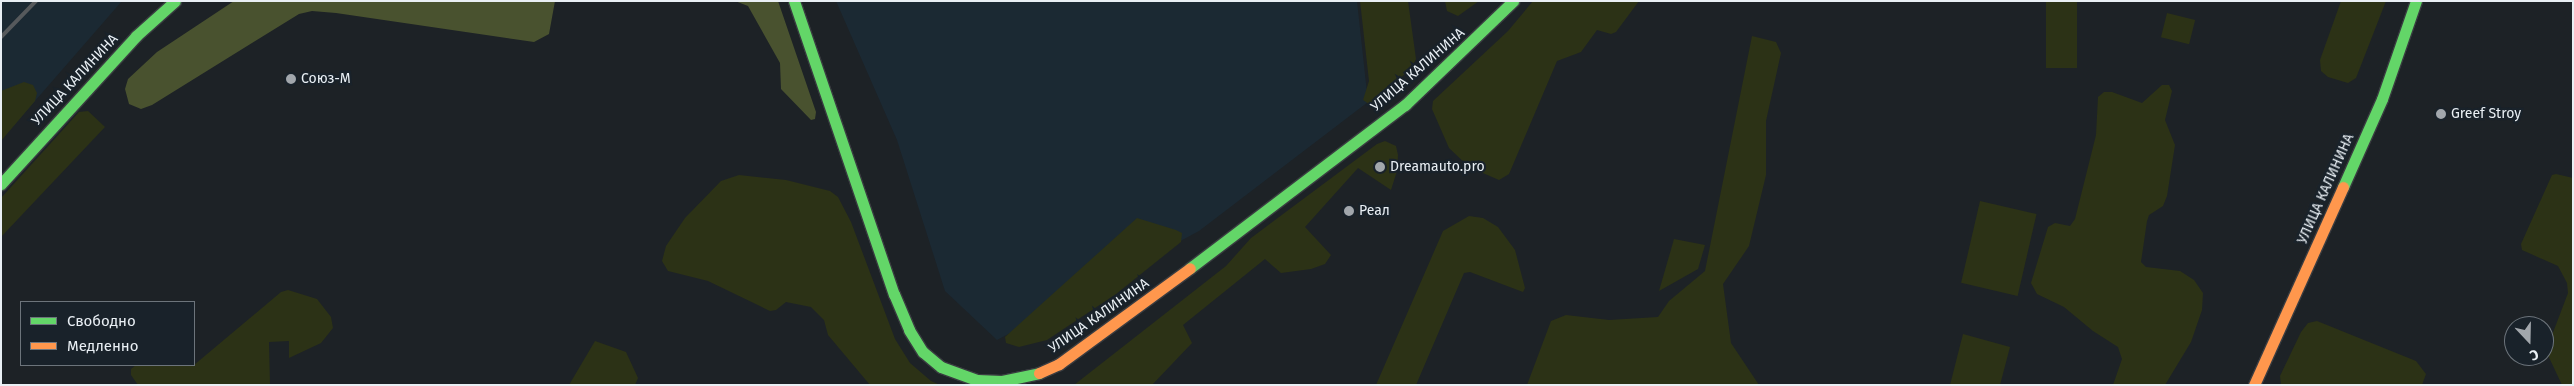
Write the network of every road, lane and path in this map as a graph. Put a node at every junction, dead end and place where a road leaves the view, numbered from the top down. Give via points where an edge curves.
1 (175, 1) edge
2 (794, 1) edge
3 (1513, 1) edge
4 (2416, 1) edge
5 (1, 184) edge
6 (2254, 385) edge

1 - 5 main road, УЛИЦА КАЛИНИНА via 136,36
2 - 3 main road, УЛИЦА КАЛИНИНА via 909,330 924,352 941,367 977,380 1002,381 1030,377 1059,364 1129,314 1405,104
4 - 6 main road, УЛИЦА КАЛИНИНА via 2382,99

